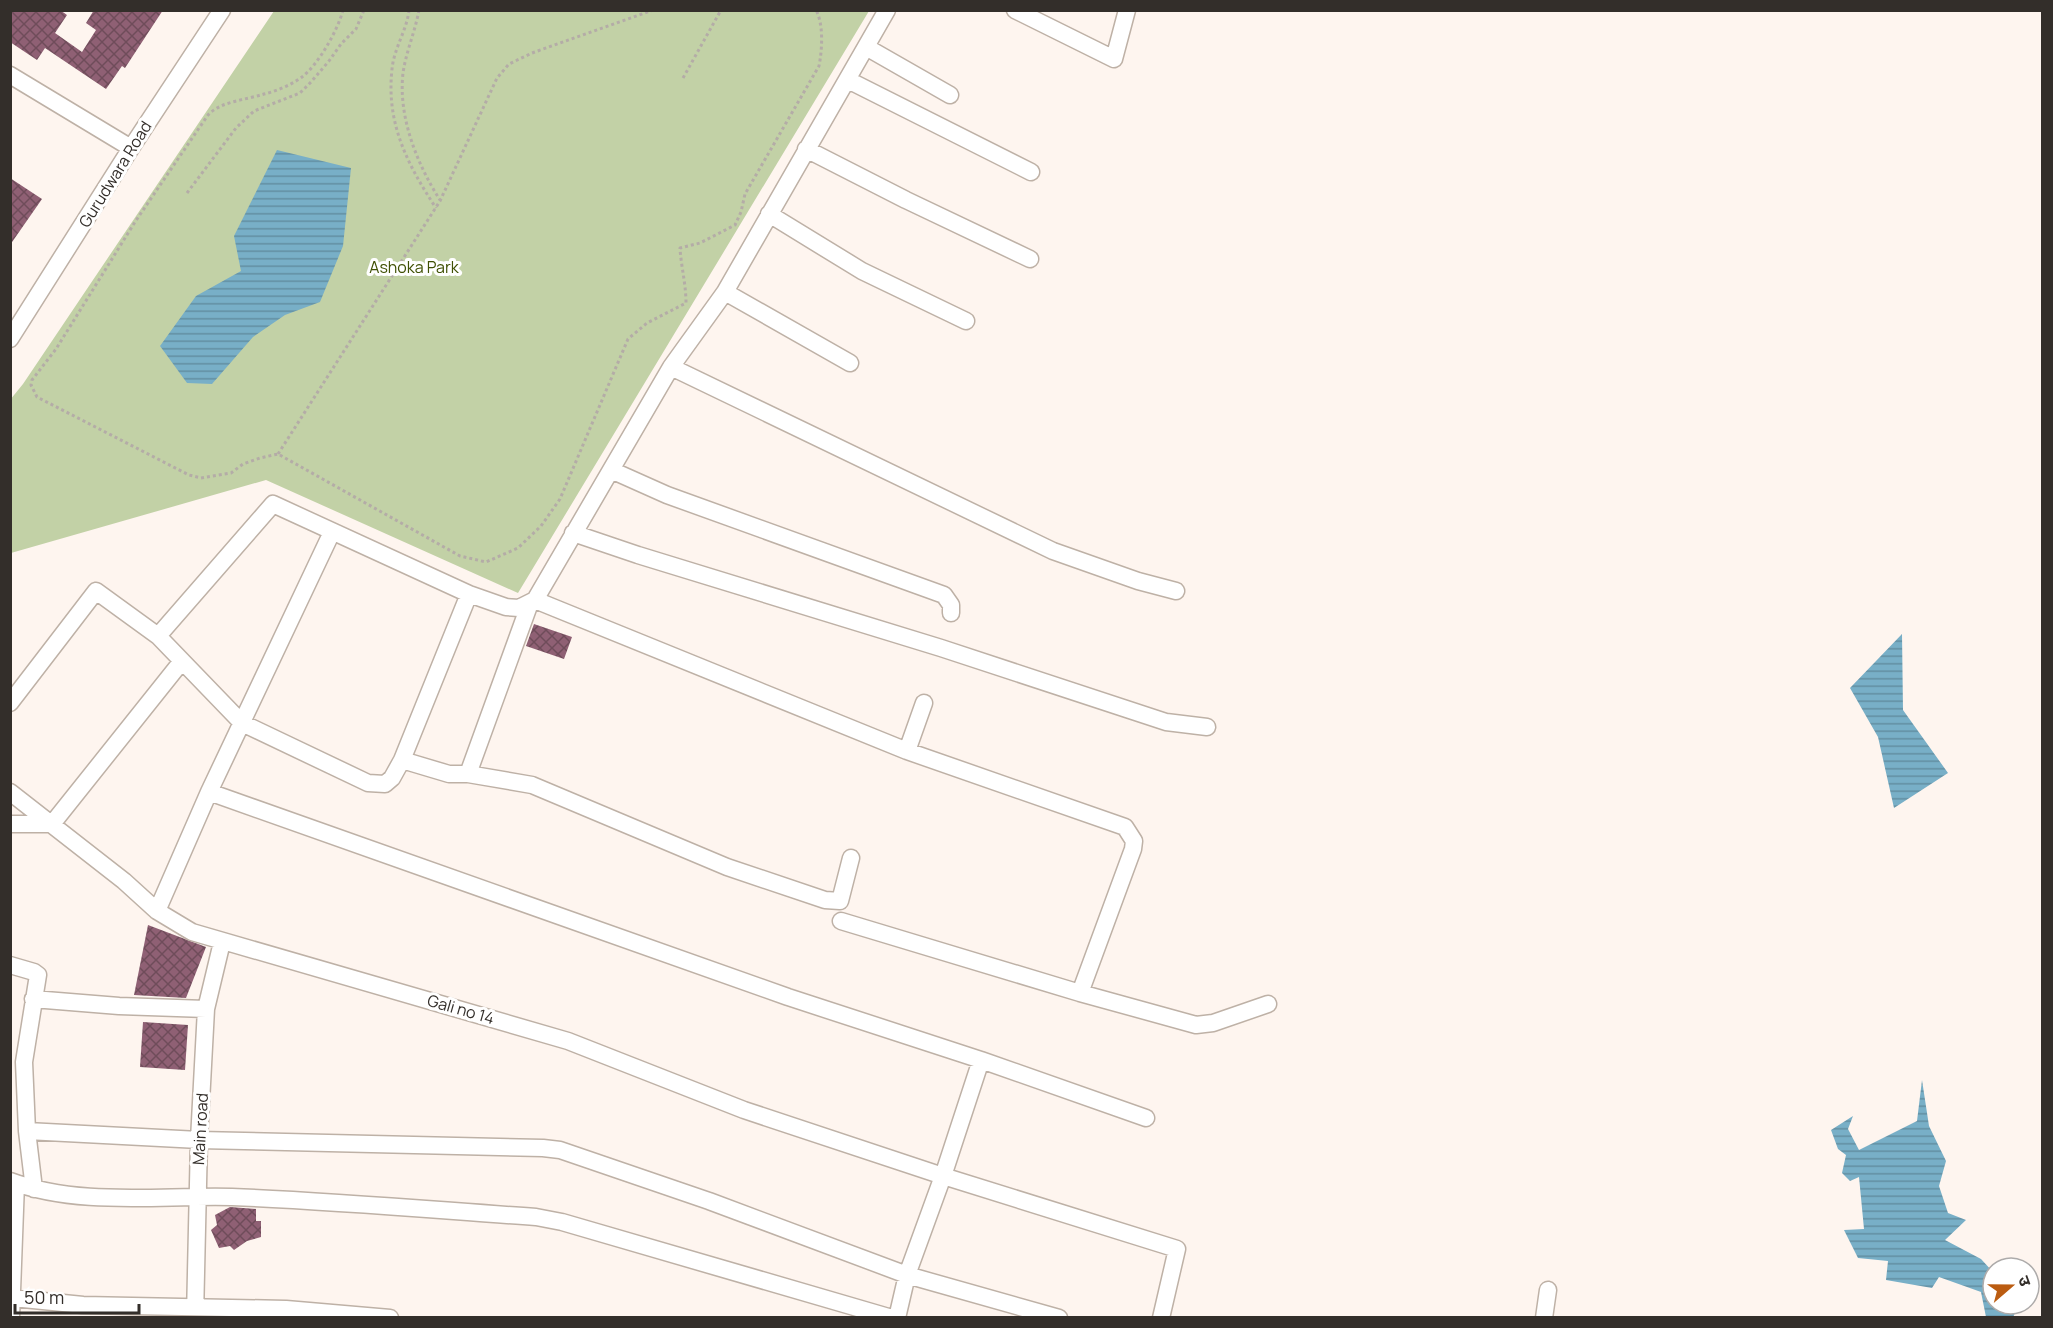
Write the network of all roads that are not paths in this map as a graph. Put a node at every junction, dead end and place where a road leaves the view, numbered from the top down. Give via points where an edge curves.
1 (222, 10) edge
2 (887, 10) edge
3 (1015, 10) edge
4 (1127, 10) edge
5 (866, 47) junction
6 (10, 75) edge
7 (848, 80) junction
8 (950, 95) dead end
9 (131, 148) junction
10 (806, 148) junction
11 (1031, 172) dead end
12 (769, 214) junction
13 (1030, 259) dead end
14 (725, 292) junction
15 (966, 321) dead end
16 (10, 339) edge
17 (850, 363) dead end
18 (671, 367) junction
19 (611, 470) junction
20 (332, 532) junction
21 (573, 533) junction
22 (1176, 591) dead end
23 (469, 594) junction
24 (532, 601) junction
25 (951, 613) dead end
26 (158, 636) junction
27 (182, 661) junction
28 (10, 703) edge
29 (924, 703) dead end
30 (242, 723) junction
31 (1207, 727) dead end
32 (907, 752) junction
33 (402, 760) junction
34 (468, 774) junction
35 (10, 792) edge
36 (209, 792) junction
37 (10, 824) edge
38 (52, 824) junction
39 (851, 858) dead end
40 (157, 911) junction
41 (841, 921) dead end
42 (222, 942) junction
43 (10, 965) edge
44 (1080, 993) junction
45 (33, 999) junction
46 (1268, 1004) dead end
47 (206, 1009) junction
48 (17, 1060) edge
49 (981, 1060) junction
50 (1146, 1118) dead end
51 (27, 1131) junction
52 (199, 1140) junction
53 (943, 1176) junction
54 (13, 1182) edge
55 (34, 1189) junction
56 (197, 1198) junction
57 (11, 1275) edge
58 (907, 1275) junction
59 (1548, 1290) dead end
60 (13, 1298) junction
61 (195, 1313) edge
62 (11, 1317) edge
63 (390, 1317) edge
64 (894, 1317) edge
65 (1059, 1317) edge
66 (1161, 1317) edge
67 (1544, 1317) edge

1 - 9 street, Gurudwara Road
2 - 5 street
3 - 4 street via 1114,59
5 - 7 street
5 - 8 street
6 - 9 street
7 - 10 street
7 - 11 street
9 - 16 street, Gurudwara Road
10 - 12 street
10 - 13 street
12 - 14 street
12 - 15 street via 862,271
14 - 17 street
14 - 18 street
18 - 19 street
18 - 22 street via 1053,551
19 - 21 street
19 - 25 street via 667,495 944,595
20 - 23 street
20 - 26 street via 273,504
20 - 30 street
21 - 24 street
21 - 31 street via 1166,722
23 - 24 street via 511,609
23 - 33 street
24 - 32 street
24 - 34 street
26 - 27 street
26 - 28 street via 96,591
27 - 30 street
27 - 38 street
29 - 32 street
30 - 33 street via 374,785 389,782
30 - 36 street
32 - 44 street via 1117,823 1131,833 1134,849
33 - 34 street via 449,774
34 - 39 street via 532,785 727,867 825,900 840,901
35 - 38 street, Gali no 14
36 - 40 street
36 - 49 street via 788,997
37 - 38 street
38 - 40 street, Gali no 14
40 - 42 street, Gali no 14 via 192,932
41 - 44 street
42 - 47 street, Main road
42 - 53 street, Gali no 14 via 568,1041 744,1110
43 - 45 street via 37,974
44 - 46 street via 1196,1025
45 - 47 street
45 - 48 street
47 - 52 street, Main road
48 - 51 street
49 - 50 street
49 - 53 street
51 - 52 street
51 - 55 street
52 - 56 street, Main road
52 - 58 street via 560,1150
53 - 58 street
53 - 66 street, Gali no 14 via 1177,1249
54 - 55 street
54 - 57 street
55 - 56 street via 83,1196
56 - 61 street, Main road
56 - 64 street via 536,1216
57 - 60 street
58 - 64 street
58 - 65 street
59 - 67 street
60 - 61 street
60 - 62 street
61 - 63 street via 286,1309

